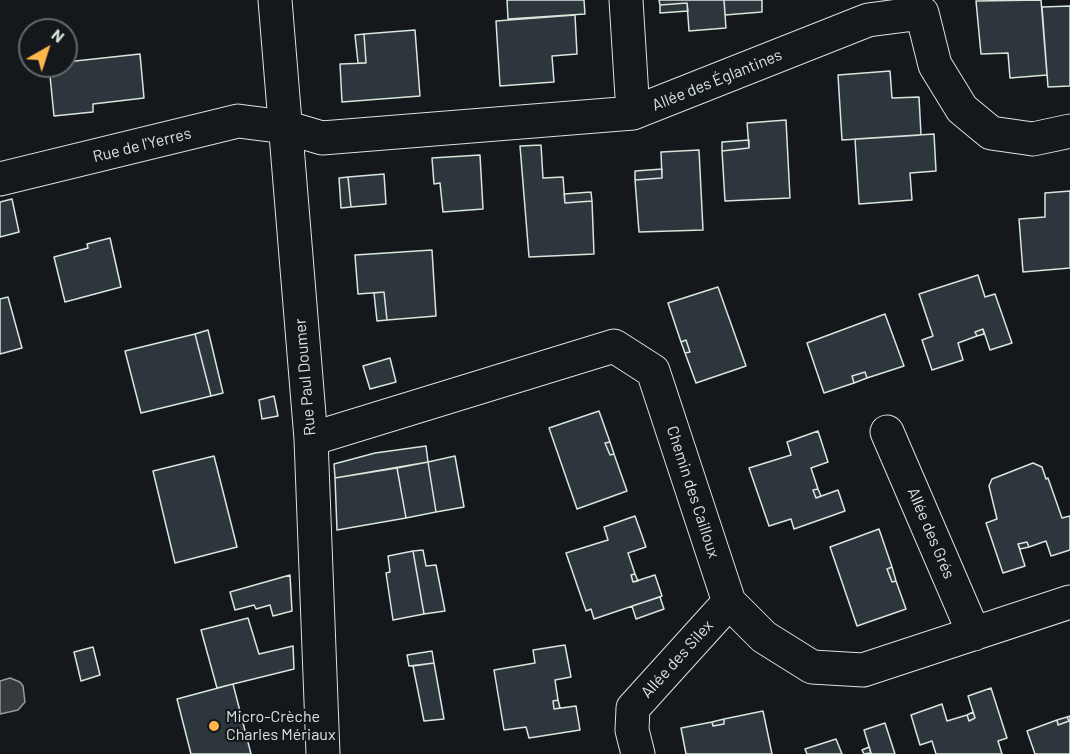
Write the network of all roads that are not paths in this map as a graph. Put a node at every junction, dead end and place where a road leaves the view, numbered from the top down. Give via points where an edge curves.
1 (274, 0) edge
2 (626, 0) edge
3 (923, 7) edge
4 (633, 113) junction
5 (285, 127) junction
6 (1070, 131) edge
7 (0, 179) edge
8 (887, 432) dead end
9 (311, 439) junction
10 (729, 602) junction
11 (1070, 602) edge
12 (974, 634) junction
13 (322, 754) edge
14 (638, 754) edge

1 - 5 street, Rue Paul Doumer
2 - 4 street
3 - 4 street, Allée des Églantines via 868,20
3 - 6 street, Allée des Églantines via 935,65 962,109 991,133 1033,139
4 - 5 street, Allée des Églantines via 322,138
5 - 7 street, Rue de l'Yerres via 238,121
5 - 9 street, Rue Paul Doumer
8 - 12 street, Allée des Grés
9 - 10 street, Chemin des Cailloux via 614,346 654,370
9 - 13 street, Rue Paul Doumer
10 - 12 street, Chemin des Cailloux via 764,637 812,667 863,670
10 - 14 street, Allée des Silex via 633,708 632,730
11 - 12 street, Chemin des Cailloux

